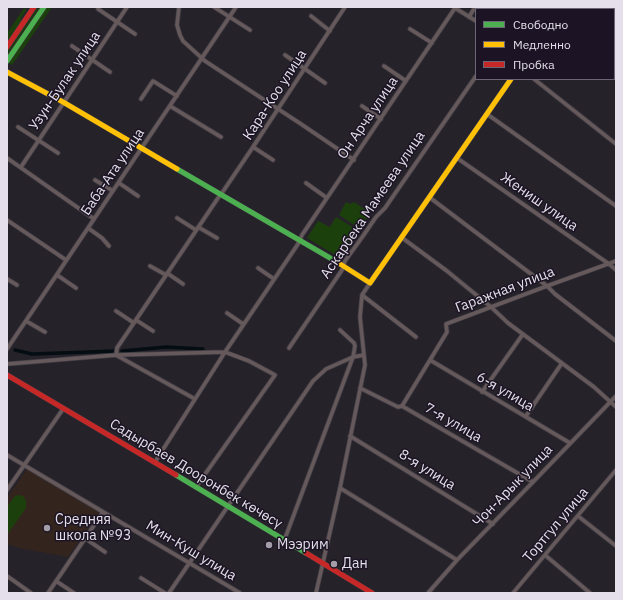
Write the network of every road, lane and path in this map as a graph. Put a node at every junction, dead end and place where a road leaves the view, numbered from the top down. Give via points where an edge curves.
1 (34, 7) edge
2 (44, 7) edge
3 (127, 7) edge
4 (179, 7) edge
5 (214, 7) edge
6 (236, 7) edge
7 (345, 7) edge
8 (475, 7) edge
9 (455, 8) edge
10 (98, 9) dead end
11 (230, 16) junction
12 (311, 16) dead end
13 (468, 16) junction
14 (475, 20) edge
15 (117, 22) junction
16 (410, 29) dead end
17 (250, 30) dead end
18 (330, 31) junction
19 (135, 34) dead end
20 (432, 43) junction
21 (72, 46) dead end
22 (7, 47) edge
23 (285, 55) dead end
24 (202, 58) junction
25 (93, 60) junction
26 (7, 61) edge
27 (384, 66) dead end
28 (305, 69) junction
29 (7, 72) edge
30 (110, 72) dead end
31 (475, 77) edge
32 (511, 80) edge
33 (535, 80) edge
34 (406, 81) junction
35 (325, 83) dead end
36 (177, 96) junction
37 (141, 99) dead end
38 (63, 102) junction
39 (170, 106) junction
40 (362, 106) dead end
41 (278, 110) junction
42 (487, 114) junction
43 (381, 119) junction
44 (18, 127) dead end
45 (221, 137) dead end
46 (38, 140) junction
47 (616, 144) edge
48 (254, 147) junction
49 (141, 149) junction
50 (58, 153) dead end
51 (7, 158) edge
52 (457, 158) junction
53 (272, 160) dead end
54 (354, 160) junction
55 (20, 167) junction
56 (95, 180) dead end
57 (119, 183) junction
58 (306, 183) dead end
59 (113, 191) junction
60 (221, 194) junction
61 (138, 196) dead end
62 (430, 197) junction
63 (327, 198) junction
64 (616, 206) edge
65 (177, 218) dead end
66 (94, 219) junction
67 (7, 220) edge
68 (88, 228) junction
69 (197, 228) junction
70 (401, 237) junction
71 (217, 238) dead end
72 (300, 240) junction
73 (109, 246) dead end
74 (66, 260) junction
75 (616, 261) edge
76 (609, 264) junction
77 (150, 266) dead end
78 (343, 266) junction
79 (258, 268) dead end
80 (616, 270) edge
81 (166, 274) junction
82 (57, 276) junction
83 (7, 279) edge
84 (274, 279) junction
85 (370, 283) junction
86 (183, 284) dead end
87 (17, 285) dead end
88 (547, 286) junction
89 (76, 288) dead end
90 (362, 295) junction
91 (491, 307) junction
92 (116, 312) dead end
93 (226, 313) dead end
94 (26, 321) junction
95 (135, 321) junction
96 (244, 324) junction
97 (153, 330) dead end
98 (340, 330) dead end
99 (45, 332) dead end
100 (523, 334) junction
101 (416, 337) dead end
102 (616, 341) edge
103 (289, 348) dead end
104 (7, 349) edge
105 (225, 352) junction
106 (116, 355) junction
107 (364, 355) junction
108 (353, 357) junction
109 (430, 360) junction
110 (562, 363) junction
111 (7, 364) edge
112 (7, 375) edge
113 (360, 388) junction
114 (482, 392) junction
115 (616, 396) edge
116 (195, 400) junction
117 (610, 402) junction
118 (402, 406) junction
119 (616, 407) edge
120 (63, 408) junction
121 (526, 416) junction
122 (350, 436) junction
123 (570, 443) junction
124 (7, 455) edge
125 (155, 462) junction
126 (24, 465) junction
127 (615, 473) edge
128 (534, 482) junction
129 (196, 487) junction
130 (340, 488) junction
131 (7, 490) edge
132 (228, 506) junction
133 (103, 512) junction
134 (578, 516) junction
135 (492, 524) junction
136 (86, 538) junction
137 (284, 541) junction
138 (616, 546) edge
139 (105, 552) dead end
140 (545, 555) junction
141 (457, 560) junction
142 (189, 562) junction
143 (324, 564) junction
144 (7, 576) edge
145 (141, 578) dead end
146 (56, 581) junction
147 (32, 593) edge
148 (48, 593) edge
149 (74, 593) edge
150 (165, 593) edge
151 (169, 593) edge
152 (240, 593) edge
153 (316, 593) edge
154 (372, 593) edge
155 (428, 593) edge
156 (514, 593) edge
157 (590, 593) edge

1 - 22 street
2 - 26 street
3 - 15 street, Узун-Булак улица
4 - 24 street via 177,30 183,41
5 - 11 street
6 - 11 street, Баба-Ата улица
7 - 18 street, Кара-Коо улица
8 - 13 street
9 - 13 street
9 - 20 street, Он Арча улица
10 - 15 street
11 - 17 street
11 - 24 street, Баба-Ата улица
12 - 18 street
13 - 14 street
15 - 19 street
15 - 25 street, Узун-Булак улица
16 - 20 street
18 - 28 street, Кара-Коо улица
20 - 34 street, Он Арча улица
21 - 25 street
23 - 28 street
24 - 36 street, Баба-Ата улица
24 - 41 street
25 - 30 street
25 - 38 street, Узун-Булак улица
27 - 34 street
28 - 35 street
28 - 41 street, Кара-Коо улица
29 - 38 street
31 - 78 street, Аскарбека Мамеева улица
32 - 42 street
33 - 47 street
34 - 43 street, Он Арча улица
36 - 37 street via 153,80
36 - 39 street, Баба-Ата улица
38 - 46 street, Узун-Булак улица
38 - 49 street
39 - 45 street
39 - 49 street, Баба-Ата улица
40 - 43 street
41 - 48 street, Кара-Коо улица
41 - 54 street
42 - 52 street
42 - 64 street
43 - 54 street, Он Арча улица
44 - 46 street
46 - 50 street
46 - 55 street, Узун-Булак улица
48 - 53 street
48 - 60 street, Кара-Коо улица
49 - 57 street, Баба-Ата улица
49 - 60 street
51 - 55 street
52 - 62 street
52 - 76 street, Жениш улица
54 - 63 street, Он Арча улица
55 - 66 street
56 - 59 street
57 - 59 street, Баба-Ата улица
57 - 61 street
58 - 63 street
59 - 66 street, Баба-Ата улица
60 - 69 street, Кара-Коо улица
60 - 72 street
62 - 70 street
62 - 88 street
63 - 72 street, Он Арча улица
65 - 69 street
66 - 68 street, Баба-Ата улица
67 - 74 street
68 - 73 street
68 - 74 street, Баба-Ата улица
69 - 71 street
69 - 81 street, Кара-Коо улица
70 - 85 street
70 - 91 street
72 - 78 street
72 - 84 street, Он Арча улица
74 - 82 street, Баба-Ата улица
75 - 76 street, Гаражная улица
76 - 80 street, Жениш улица
76 - 88 street, Гаражная улица
77 - 81 street
78 - 85 street
78 - 103 street, Аскарбека Мамеева улица
79 - 84 street
81 - 86 street
81 - 95 street, Кара-Коо улица
82 - 89 street
82 - 94 street, Баба-Ата улица
83 - 87 street
84 - 96 street, Он Арча улица
85 - 90 street
88 - 91 street, Гаражная улица
88 - 102 street
90 - 101 street
90 - 107 street via 360,317
91 - 100 street
91 - 109 street, Гаражная улица via 446,324 447,332
92 - 95 street
93 - 96 street
94 - 99 street
94 - 104 street, Баба-Ата улица
95 - 97 street
95 - 106 street, Кара-Коо улица via 117,348
96 - 105 street, Он Арча улица
98 - 108 street via 354,343
100 - 110 street
100 - 114 street
105 - 106 street
105 - 116 street, Он Арча улица
105 - 129 street via 275,375
106 - 111 street
106 - 116 street
107 - 108 street
107 - 113 street via 365,365
108 - 132 street via 326,370 313,381
108 - 137 street
109 - 114 street, 6-я улица
109 - 118 street, Гаражная улица
110 - 117 street
110 - 121 street
112 - 120 street, Садырбаев Дооронбек көчөсү
113 - 118 street, 7-я улица via 398,407
113 - 122 street
114 - 121 street, 6-я улица
115 - 117 street, Чон-Арык улица
116 - 125 street, Он Арча улица
117 - 119 street
117 - 123 street, Чон-Арык улица
118 - 128 street, 7-я улица
120 - 125 street, Садырбаев Дооронбек көчөсү
120 - 126 street
121 - 123 street, 6-я улица
122 - 130 street
122 - 135 street, 8-я улица
123 - 128 street, Чон-Арык улица
124 - 126 street, Мин-Куш улица
125 - 129 street, Садырбаев Дооронбек көчөсү
126 - 131 street
126 - 133 street, Мин-Куш улица
127 - 134 street, Тортгул улица
128 - 135 street, Чон-Арык улица
129 - 132 street, Садырбаев Дооронбек көчөсү
130 - 141 street
130 - 143 street
132 - 137 street, Садырбаев Дооронбек көчөсү
132 - 142 street
133 - 136 street
133 - 142 street, Мин-Куш улица
134 - 138 street
134 - 140 street, Тортгул улица
135 - 141 street, Чон-Арык улица
136 - 139 street
136 - 146 street
137 - 143 street, Садырбаев Дооронбек көчөсү
140 - 156 street, Тортгул улица
140 - 157 street
141 - 155 street, Чон-Арык улица
142 - 151 street
142 - 152 street, Мин-Куш улица
143 - 153 street
143 - 154 street, Садырбаев Дооронбек көчөсү
144 - 147 street
145 - 150 street
146 - 148 street
146 - 149 street

